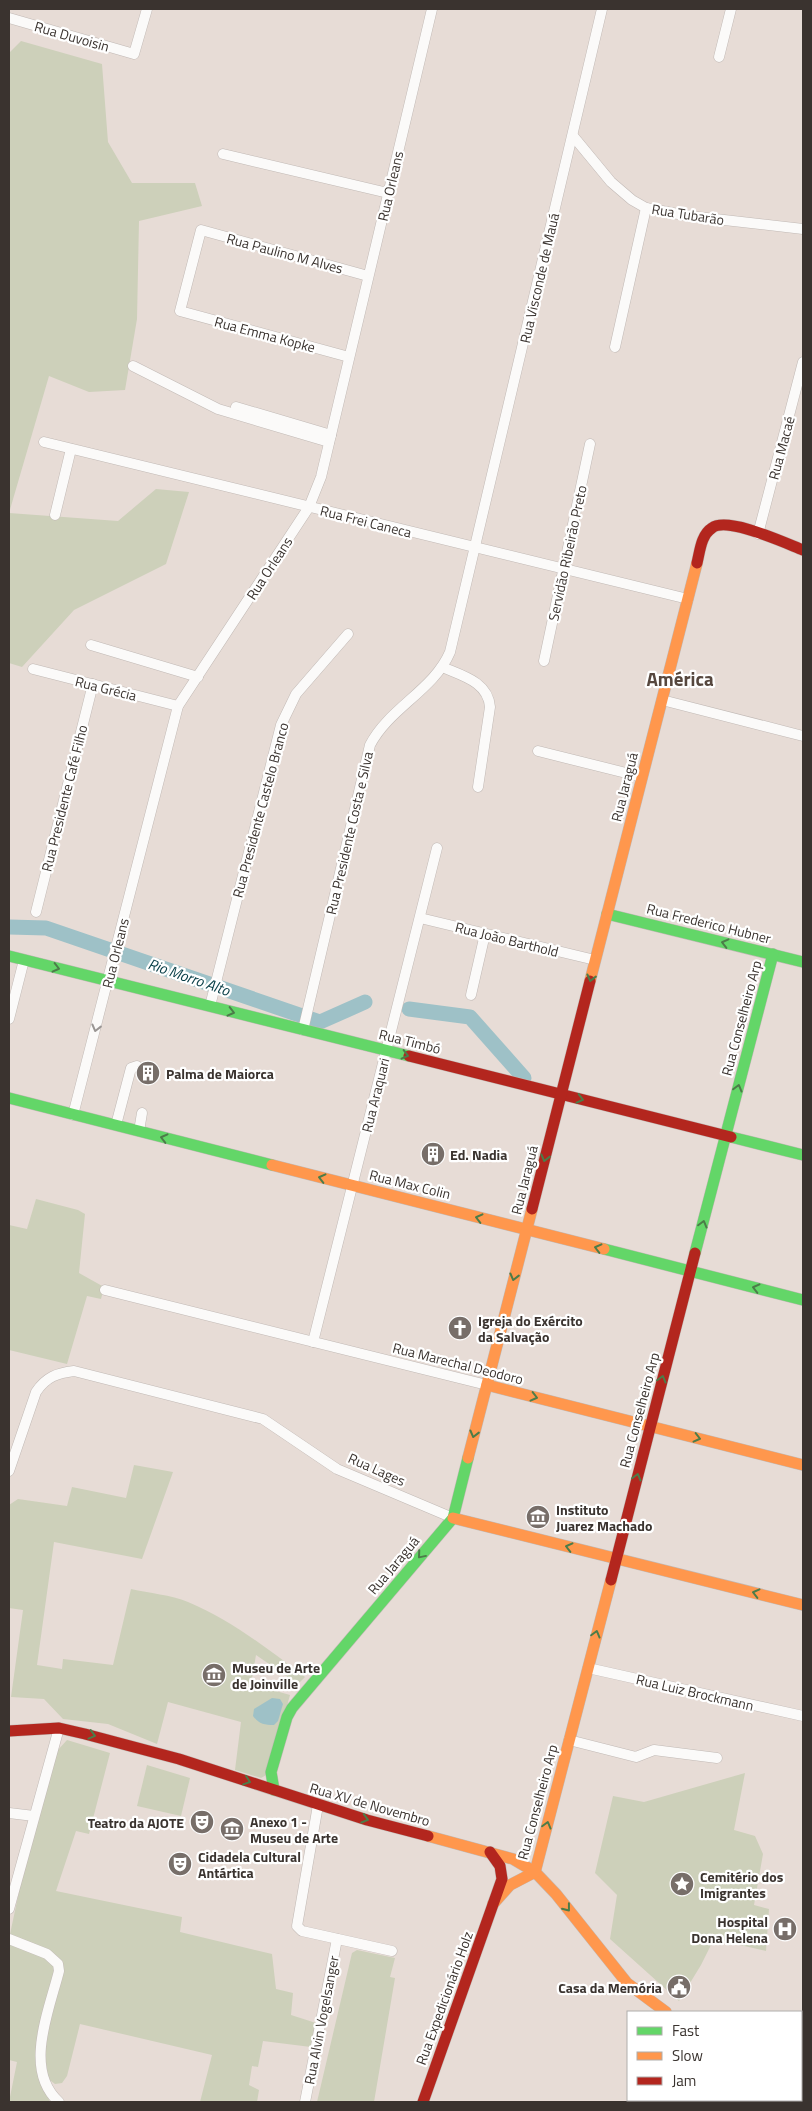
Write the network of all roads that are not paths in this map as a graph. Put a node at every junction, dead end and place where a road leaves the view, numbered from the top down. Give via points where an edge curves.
1 (146, 9) edge
2 (432, 9) edge
3 (602, 9) edge
4 (731, 9) edge
5 (9, 18) edge
6 (720, 57) dead end
7 (573, 136) junction
8 (223, 154) dead end
9 (388, 193) junction
10 (646, 208) junction
11 (803, 229) edge
12 (368, 276) junction
13 (180, 311) joint
14 (616, 347) dead end
15 (349, 357) junction
16 (803, 362) edge
17 (133, 366) dead end
18 (236, 407) dead end
19 (330, 438) junction
20 (44, 442) dead end
21 (590, 444) dead end
22 (71, 449) junction
23 (309, 507) junction
24 (55, 515) dead end
25 (758, 534) junction
26 (475, 547) junction
27 (803, 550) edge
28 (564, 569) junction
29 (688, 599) junction
30 (348, 634) dead end
31 (91, 645) dead end
32 (544, 661) dead end
33 (442, 667) junction
34 (33, 669) dead end
35 (198, 677) junction
36 (93, 684) junction
37 (662, 700) junction
38 (178, 706) junction
39 (803, 736) edge
40 (538, 751) dead end
41 (642, 777) junction
42 (478, 787) dead end
43 (437, 848) dead end
44 (36, 912) dead end
45 (607, 914) junction
46 (420, 918) junction
47 (485, 934) junction
48 (772, 954) junction
49 (9, 956) edge
50 (24, 960) junction
51 (595, 960) junction
52 (803, 962) edge
53 (108, 981) junction
54 (471, 995) dead end
55 (211, 1001) junction
56 (9, 1019) edge
57 (304, 1026) junction
58 (386, 1050) junction
59 (137, 1066) dead end
60 (561, 1094) junction
61 (9, 1098) edge
62 (142, 1113) dead end
63 (73, 1115) junction
64 (116, 1125) junction
65 (138, 1131) junction
66 (726, 1135) junction
67 (803, 1155) edge
68 (353, 1185) junction
69 (526, 1230) junction
70 (690, 1271) junction
71 (105, 1290) dead end
72 (803, 1300) edge
73 (314, 1342) junction
74 (487, 1385) junction
75 (650, 1426) junction
76 (803, 1465) edge
77 (9, 1471) edge
78 (453, 1518) junction
79 (616, 1558) junction
80 (803, 1605) edge
81 (588, 1668) junction
82 (803, 1716) edge
83 (59, 1728) junction
84 (9, 1731) edge
85 (569, 1740) junction
86 (717, 1758) dead end
87 (274, 1790) junction
88 (318, 1805) junction
89 (9, 1813) edge
90 (34, 1816) junction
91 (490, 1852) junction
92 (534, 1872) junction
93 (493, 1904) junction
94 (9, 1909) edge
95 (9, 1939) edge
96 (337, 1939) junction
97 (392, 1951) dead end
98 (665, 2011) edge
99 (59, 2102) edge
100 (305, 2102) edge
101 (423, 2102) edge

1 - 5 street, Rua Duvoisin via 134,54
2 - 9 street, Rua Orleans
3 - 7 street, Rua Visconde de Mauá
4 - 6 street
7 - 10 street, Rua Tubarão via 611,182
7 - 26 street, Rua Visconde de Mauá
8 - 9 street
9 - 12 street, Rua Orleans
10 - 11 street, Rua Tubarão
10 - 14 street
12 - 13 street, Rua Paulino M Alves via 201,230
12 - 15 street, Rua Orleans
13 - 15 street, Rua Emma Kopke
15 - 19 street, Rua Orleans
16 - 25 street, Rua Macaé
17 - 19 street via 218,409
18 - 19 street
19 - 23 street, Rua Orleans via 321,477
20 - 22 street, Rua Frei Caneca
21 - 28 street, Servidão Ribeirão Preto
22 - 23 street, Rua Frei Caneca
22 - 24 street
23 - 26 street, Rua Frei Caneca
23 - 35 street, Rua Orleans
25 - 27 main road
25 - 29 main road, Rua Jaraguá via 728,523 712,526 703,540
26 - 28 street, Rua Frei Caneca
26 - 33 street, Rua Presidente Costa e Silva via 450,652
28 - 29 street, Rua Frei Caneca
28 - 32 street, Servidão Ribeirão Preto
29 - 37 main road, Rua Jaraguá
30 - 55 street, Rua Presidente Castelo Branco via 296,694 281,725
31 - 35 street
33 - 42 street via 476,682 489,698
33 - 57 street, Rua Presidente Costa e Silva via 380,730 370,745
34 - 36 street, Rua Grécia
35 - 38 street, Rua Orleans
36 - 38 street, Rua Grécia
36 - 44 street, Rua Presidente Café Filho
37 - 39 street
37 - 41 main road, Rua Jaraguá
38 - 53 street, Rua Orleans
40 - 41 street
41 - 45 main road, Rua Jaraguá
43 - 46 street, Rua Araquari
48 -> 45 main road, Rua Frederico Hubner
45 - 51 main road, Rua Jaraguá
46 - 47 street, Rua João Barthold
46 - 58 street, Rua Araquari
47 - 51 street, Rua João Barthold
47 - 54 street
48 - 52 main road, Rua Frederico Hubner
66 -> 48 main road, Rua Conselheiro Arp
49 - 50 main road, Rua Timbó
50 -> 53 main road, Rua Timbó
50 - 56 street
51 -> 60 main road, Rua Jaraguá
53 - 55 main road, Rua Timbó
53 -> 63 street, Rua Orleans
55 -> 57 main road, Rua Timbó
57 - 58 main road, Rua Timbó
58 -> 60 main road, Rua Timbó
58 - 68 street, Rua Araquari
59 - 64 street via 131,1068
60 -> 66 main road, Rua Timbó
60 -> 69 main road, Rua Jaraguá
61 - 63 main road, Rua Max Colin
62 - 65 street
63 - 64 main road, Rua Max Colin
64 - 65 main road, Rua Max Colin
68 -> 65 main road, Rua Max Colin
66 - 67 main road, Rua Timbó
70 -> 66 main road, Rua Conselheiro Arp
69 -> 68 main road, Rua Max Colin
68 - 73 street, Rua Araquari
70 -> 69 main road, Rua Max Colin
69 -> 74 main road, Rua Jaraguá
72 -> 70 main road, Rua Max Colin
75 -> 70 main road, Rua Conselheiro Arp
71 - 73 street, Rua Marechal Deodoro
73 - 74 street, Rua Marechal Deodoro
74 -> 75 main road, Rua Marechal Deodoro
74 -> 78 main road, Rua Jaraguá
75 -> 76 main road, Rua Marechal Deodoro
79 -> 75 main road, Rua Conselheiro Arp
77 - 78 street, Rua Lages via 36,1392 51,1376 74,1371 263,1419 337,1469
79 -> 78 main road, Rua Lages
78 -> 87 main road, Rua Jaraguá via 292,1708 271,1772
80 -> 79 main road, Rua Lages
81 -> 79 main road, Rua Conselheiro Arp
81 - 82 street, Rua Luiz Brockmann
81 - 85 main road, Rua Conselheiro Arp
83 - 84 main road, Rua XV de Novembro
83 -> 87 main road, Rua XV de Novembro via 179,1759
83 - 90 street
85 - 86 street via 636,1757 654,1750
92 -> 85 main road, Rua Conselheiro Arp
87 - 88 main road, Rua XV de Novembro
88 -> 91 main road, Rua XV de Novembro
88 - 96 street via 297,1926 302,1931
89 - 90 street
90 - 94 street
91 - 92 main road, Rua XV de Novembro via 513,1859
91 - 93 main road, Rua Expedicionário Holz via 502,1872
92 - 93 main road, Rua Expedicionário Holz via 510,1885
92 -> 98 main road, Rua XV de Novembro via 556,1894 627,1983
93 - 101 main road, Rua Expedicionário Holz
95 - 99 street via 47,1954 58,1964 44,2030 40,2071 46,2086
96 - 97 street
96 - 100 street, Rua Alvin Vogelsanger

